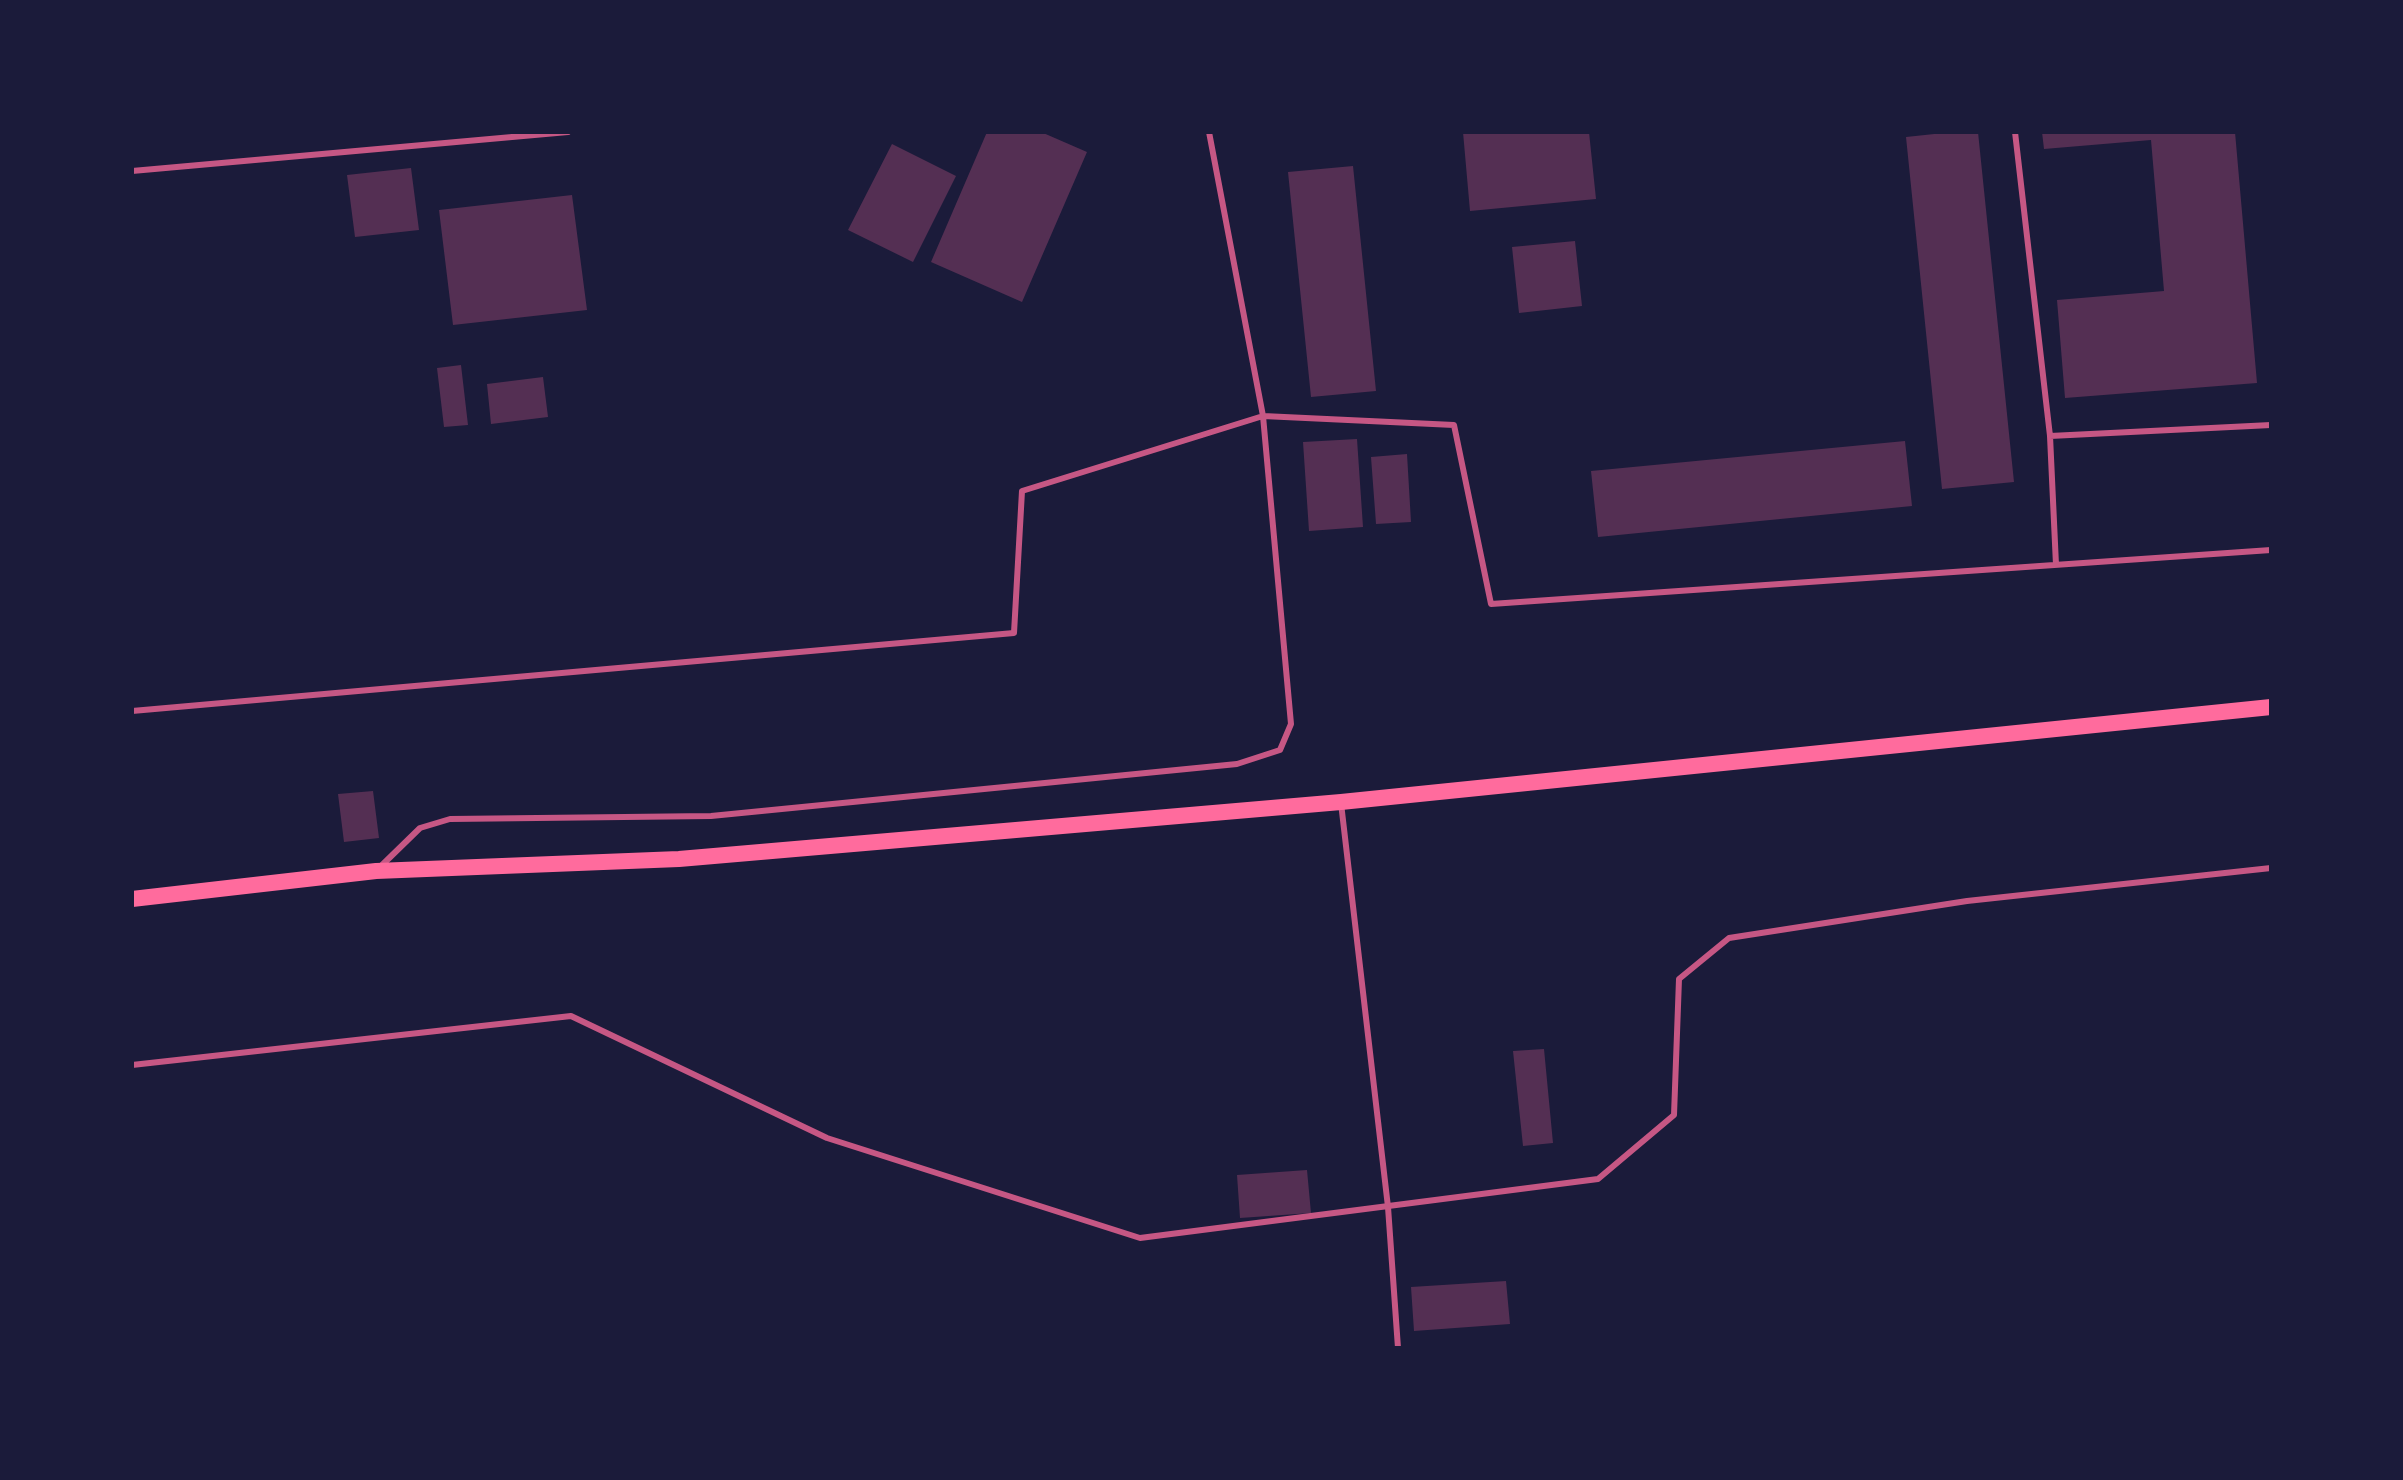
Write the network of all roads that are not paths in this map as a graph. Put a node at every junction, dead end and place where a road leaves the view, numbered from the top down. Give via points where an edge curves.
1 (568, 132) edge
2 (1209, 132) edge
3 (2015, 132) edge
4 (132, 171) edge
5 (1263, 416) junction
6 (2271, 425) edge
7 (2050, 436) junction
8 (2271, 550) edge
9 (2056, 565) junction
10 (2271, 707) edge
11 (132, 711) edge
12 (1341, 802) junction
13 (2271, 868) edge
14 (376, 871) junction
15 (132, 899) edge
16 (132, 1065) edge
17 (1388, 1207) junction
18 (1398, 1348) edge

1 - 4 lane
2 - 5 lane
3 - 7 lane
5 - 9 lane via 1454,425 1491,604
5 - 11 lane via 1022,491 1014,633
5 - 14 lane via 1291,724 1280,750 1237,764 711,816 450,819 420,828
6 - 7 lane
7 - 9 lane
8 - 9 lane
10 - 12 main road
12 - 14 main road via 679,859
12 - 17 lane
13 - 17 lane via 1967,901 1729,938 1679,979 1674,1115 1598,1179
14 - 15 main road
16 - 17 lane via 571,1016 827,1138 1140,1238
17 - 18 lane

